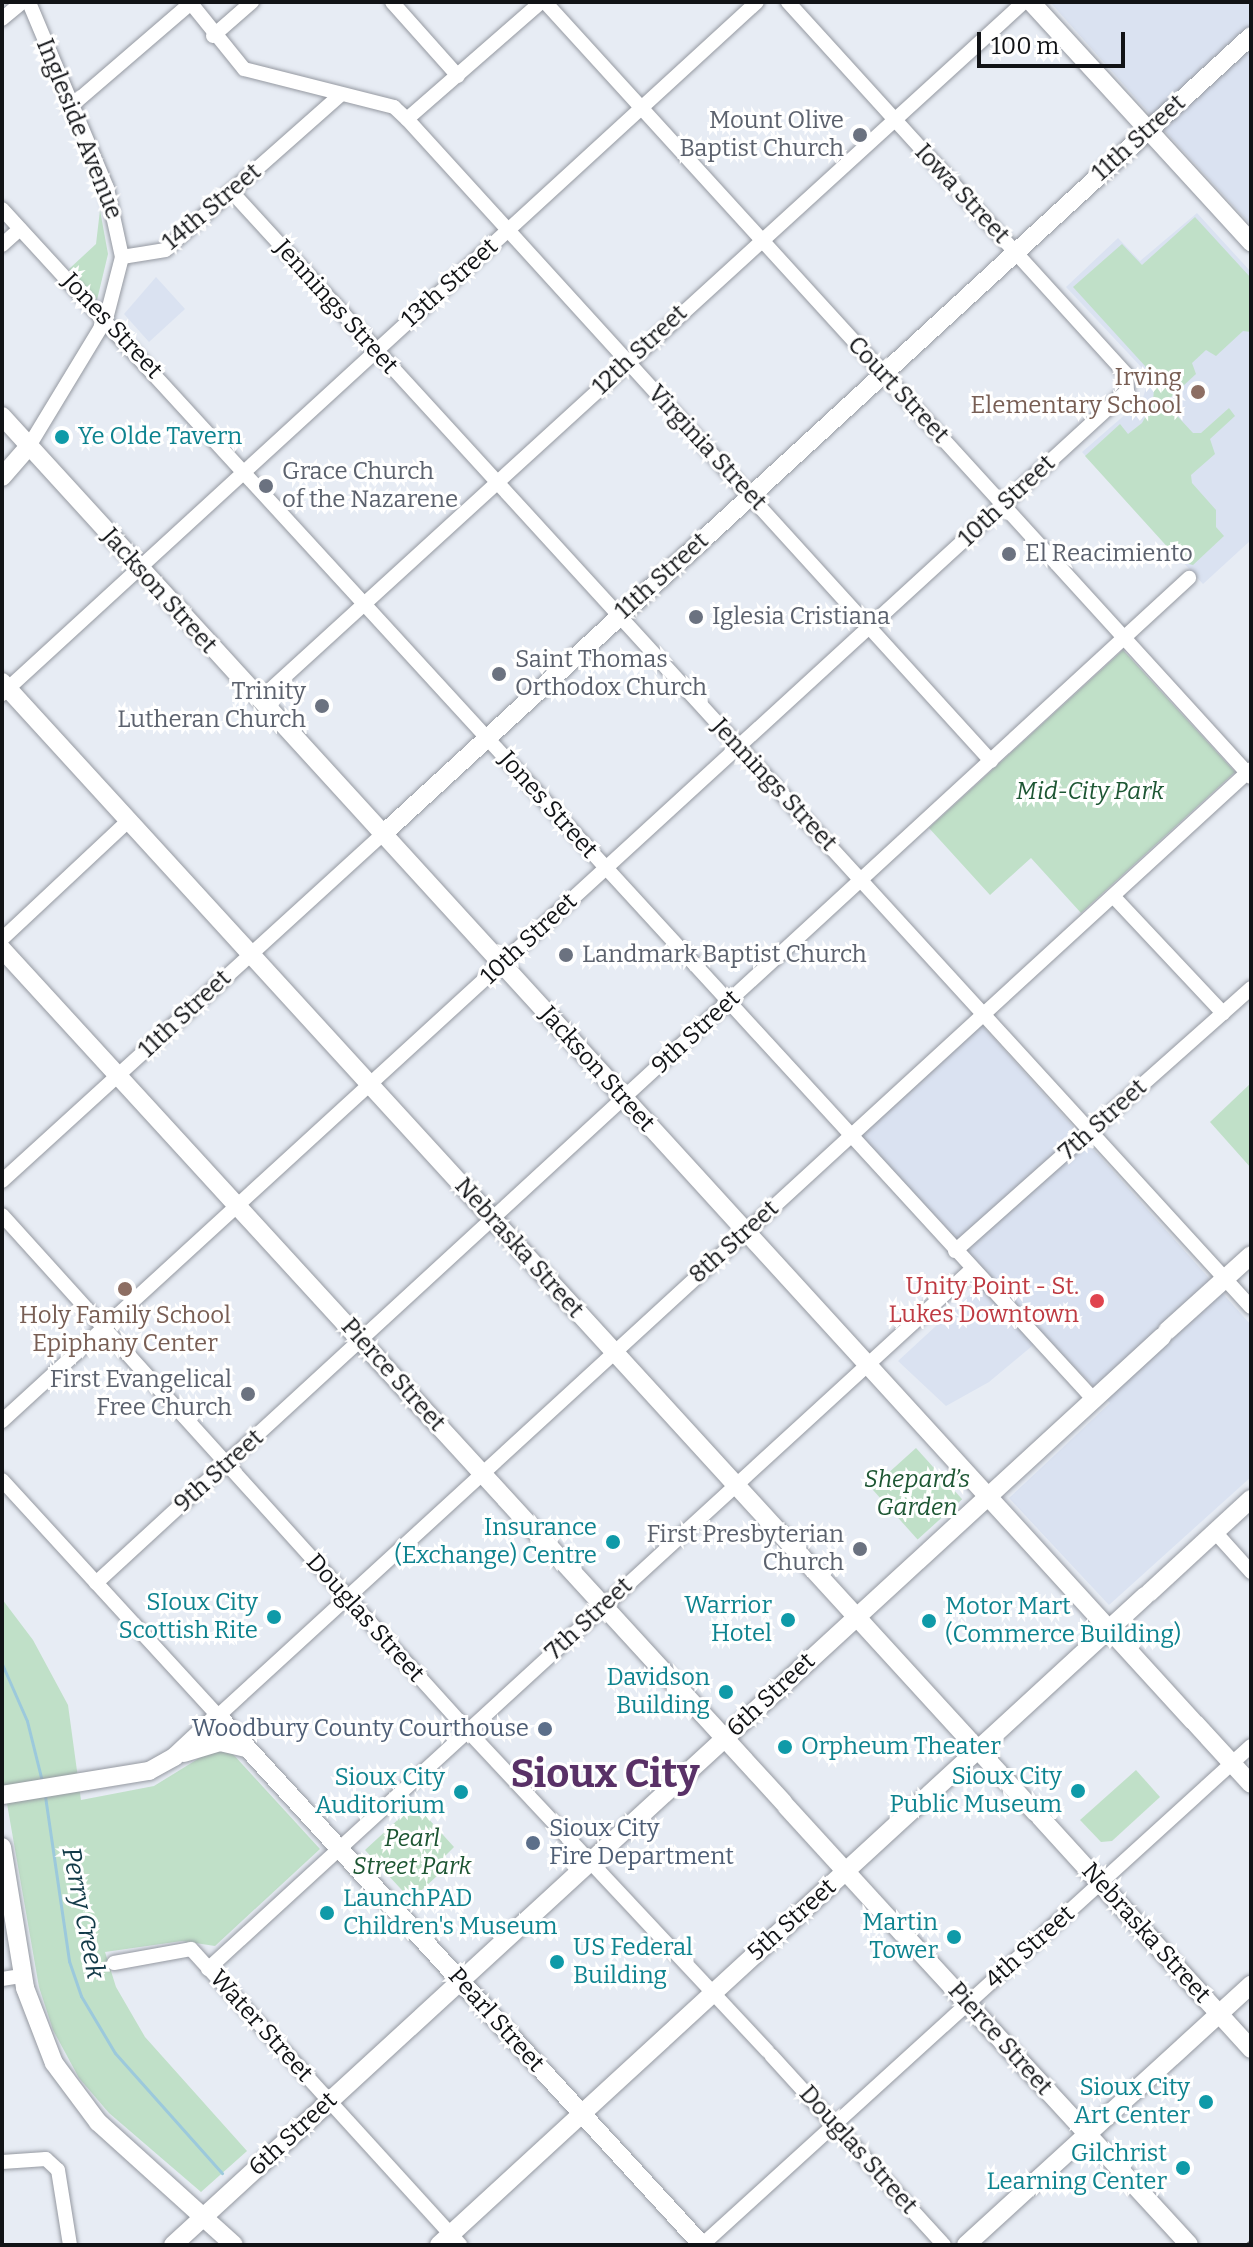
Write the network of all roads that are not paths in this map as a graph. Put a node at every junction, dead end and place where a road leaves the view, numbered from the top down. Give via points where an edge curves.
1 (22, 2) edge
2 (29, 2) edge
3 (190, 2) edge
4 (252, 2) edge
5 (392, 2) edge
6 (543, 2) edge
7 (757, 2) edge
8 (788, 2) edge
9 (1024, 2) edge
10 (1031, 2) edge
11 (2, 19) edge
12 (213, 36) junction
13 (1251, 36) edge
14 (458, 76) junction
15 (340, 95) junction
16 (70, 107) junction
17 (641, 110) junction
18 (407, 119) junction
19 (894, 120) junction
20 (1149, 131) junction
21 (232, 192) junction
22 (2, 209) edge
23 (20, 229) junction
24 (509, 229) junction
25 (759, 239) junction
26 (1251, 242) edge
27 (2, 245) edge
28 (1015, 251) junction
29 (122, 257) junction
30 (106, 319) junction
31 (376, 350) junction
32 (626, 362) junction
33 (884, 373) junction
34 (1127, 391) joint
35 (2, 416) edge
36 (29, 446) junction
37 (245, 471) junction
38 (2, 477) edge
39 (497, 483) junction
40 (751, 494) junction
41 (1003, 504) junction
42 (138, 568) junction
43 (1189, 578) dead end
44 (363, 601) junction
45 (617, 617) junction
46 (870, 626) junction
47 (1124, 639) junction
48 (4, 688) edge
49 (259, 700) junction
50 (487, 737) junction
51 (739, 746) junction
52 (991, 761) junction
53 (1250, 773) edge
54 (129, 820) junction
55 (383, 834) junction
56 (605, 869) junction
57 (861, 880) junction
58 (1113, 896) junction
59 (2, 939) edge
60 (2, 949) edge
61 (251, 954) junction
62 (501, 964) junction
63 (1251, 988) edge
64 (729, 1002) junction
65 (1223, 1013) junction
66 (983, 1015) junction
67 (119, 1075) junction
68 (372, 1087) junction
69 (623, 1098) junction
70 (1090, 1131) junction
71 (851, 1136) junction
72 (2, 1181) edge
73 (237, 1206) junction
74 (2, 1215) edge
75 (495, 1222) junction
76 (746, 1232) junction
77 (955, 1251) junction
78 (1251, 1255) edge
79 (971, 1270) junction
80 (1225, 1279) junction
81 (1251, 1307) edge
82 (105, 1327) junction
83 (362, 1341) junction
84 (614, 1352) junction
85 (867, 1364) junction
86 (1095, 1401) junction
87 (2, 1421) edge
88 (229, 1462) junction
89 (482, 1473) junction
90 (2, 1480) edge
91 (736, 1486) junction
92 (988, 1498) junction
93 (1251, 1499) edge
94 (1215, 1532) junction
95 (1251, 1572) edge
96 (96, 1583) junction
97 (347, 1598) junction
98 (604, 1606) junction
99 (857, 1617) junction
100 (1109, 1629) junction
101 (218, 1716) junction
102 (468, 1731) junction
103 (725, 1738) junction
104 (1251, 1746) edge
105 (248, 1749) junction
106 (978, 1750) junction
107 (174, 1757) junction
108 (1232, 1763) junction
109 (1251, 1784) edge
110 (9, 1794) edge
111 (2, 1847) edge
112 (340, 1848) junction
113 (589, 1863) junction
114 (846, 1871) junction
115 (1101, 1883) junction
116 (114, 1963) dead end
117 (208, 1969) junction
118 (22, 1976) junction
119 (2, 1979) edge
120 (461, 1981) junction
121 (1251, 1985) edge
122 (713, 1992) junction
123 (968, 2004) junction
124 (1219, 2014) junction
125 (1251, 2049) edge
126 (329, 2101) junction
127 (581, 2113) junction
128 (835, 2125) junction
129 (1087, 2134) junction
130 (2, 2162) edge
131 (203, 2217) junction
132 (450, 2241) edge
133 (70, 2245) edge
134 (173, 2245) edge
135 (234, 2245) edge
136 (702, 2245) edge
137 (944, 2245) edge
138 (966, 2245) edge
139 (1189, 2245) edge

1 - 11 street
2 - 16 street, Ingleside Avenue
3 - 12 street, Virginia Street
3 - 16 street
4 - 12 street
5 - 14 street
6 - 14 street
6 - 17 street, Court Street
7 - 17 street, 13th Street
8 - 19 street, Iowa Street
9 - 19 street, 12th Street
10 - 20 main road
12 - 15 street, Virginia Street via 244,69
13 - 20 main road, 11th Street
14 - 18 street
15 - 18 street, Virginia Street via 394,107
15 - 21 street, 14th Street
16 - 29 street, Ingleside Avenue via 107,188
17 - 24 street, 13th Street
17 - 25 street, Court Street
18 - 24 street, Virginia Street
19 - 25 street, 12th Street
19 - 28 street, Iowa Street
20 - 26 main road
20 - 28 main road, 11th Street
21 - 29 street, 14th Street via 165,250
21 - 31 street, Jennings Street
22 - 23 street, Jones Street
23 - 27 street
23 - 30 street, Jones Street
24 - 31 street, 13th Street
24 - 32 street, Virginia Street
25 - 32 street, 12th Street
25 - 33 street, Court Street
28 - 33 main road, 11th Street
28 - 34 street, Iowa Street via 1126,374
29 - 30 street
30 - 36 street
30 - 37 street, Jones Street
31 - 37 street, 13th Street
31 - 39 street, Jennings Street
32 - 39 street, 12th Street
32 - 40 street, Virginia Street
33 - 40 main road, 11th Street
33 - 41 street, Court Street
34 - 41 street, 10th Street
35 - 36 main road, Jackson Street
36 - 38 main road
36 - 42 main road, Jackson Street
37 - 42 street, 13th Street
37 - 44 street, Jones Street
39 - 44 street, 12th Street
39 - 45 street, Jennings Street
40 - 45 main road, 11th Street
40 - 46 street, Virginia Street
41 - 46 street, 10th Street
41 - 47 street, Court Street
42 - 48 street, 13th Street
42 - 49 main road, Jackson Street
43 - 47 street, 9th Street
44 - 49 street, 12th Street
44 - 50 street, Jones Street
45 - 50 main road, 11th Street
45 - 51 street, Jennings Street
46 - 51 street, 10th Street
46 - 52 street, Virginia Street
47 - 52 street, 9th Street
47 - 53 street, Court Street
48 - 54 main road, Nebraska Street
49 - 55 main road, Jackson Street
50 - 55 main road, 11th Street
50 - 56 street, Jones Street
51 - 56 street, 10th Street
51 - 57 street, Jennings Street
52 - 57 street, 9th Street
53 - 58 street, 8th Street
54 - 59 street
54 - 61 main road, Nebraska Street
55 - 61 street, 11th Street
55 - 62 main road, Jackson Street
56 - 62 street, 10th Street
56 - 64 street, Jones Street
57 - 64 street, 9th Street
57 - 66 street, Jennings Street
58 - 65 street
58 - 66 street, 8th Street
60 - 67 main road, Pierce Street
61 - 67 street, 11th Street
61 - 68 main road, Nebraska Street
62 - 68 street, 10th Street
62 - 69 main road, Jackson Street
63 - 65 street, 7th Street
64 - 69 street, 9th Street
64 - 71 street, Jones Street
65 - 70 street, 7th Street
66 - 70 street, Jennings Street
66 - 71 street, 8th Street
67 - 72 street, 11th Street
67 - 73 main road, Pierce Street
68 - 73 street, 10th Street
68 - 75 main road, Nebraska Street
69 - 75 street, 9th Street
69 - 76 main road, Jackson Street
70 - 77 street, 7th Street
70 - 80 street, Jennings Street
71 - 76 street, 8th Street
71 - 77 street, Jones Street
73 - 82 street, 10th Street
73 - 83 main road, Pierce Street
74 - 82 street, Douglas Street
75 - 83 street, 9th Street
75 - 84 main road, Nebraska Street
76 - 84 street, 8th Street
76 - 85 main road, Jackson Street
77 - 79 street, Jones Street
78 - 80 main road, 6th Street
79 - 85 street, 7th Street
79 - 86 street, Jones Street
80 - 81 street, Jennings Street
80 - 86 main road, 6th Street
82 - 87 street, 10th Street
82 - 88 street, Douglas Street
83 - 88 street, 9th Street
83 - 89 main road, Pierce Street
84 - 89 street, 8th Street
84 - 91 main road, Nebraska Street
85 - 91 street, 7th Street
85 - 92 main road, Jackson Street
86 - 92 main road, 6th Street
88 - 96 street, 9th Street
88 - 97 street, Douglas Street via 239,1480
89 - 97 street, 8th Street
89 - 98 main road, Pierce Street
90 - 96 street, Pearl Street
91 - 98 street, 7th Street
91 - 99 main road, Nebraska Street
92 - 99 main road, 6th Street
92 - 100 main road, Jackson Street
93 - 94 main road, 5th Street
94 - 95 street
94 - 100 main road, 5th Street
96 - 101 street, Pearl Street
97 - 101 street, 8th Street
97 - 102 street, Douglas Street
98 - 102 street, 7th Street
98 - 103 main road, Pierce Street
99 - 103 main road, 6th Street
99 - 106 main road, Nebraska Street
100 - 106 main road, 5th Street
100 - 108 main road, Jackson Street
101 - 105 main road, Pearl Street
101 - 107 main road
102 - 112 street, 7th Street
102 - 113 street, Douglas Street
103 - 113 main road, 6th Street
103 - 114 main road, Pierce Street
104 - 108 street, 4th Street
105 - 107 main road via 214,1742
105 - 112 main road, Pearl Street
106 - 114 main road, 5th Street
106 - 115 main road, Nebraska Street
107 - 110 main road via 141,1773
108 - 109 main road, Jackson Street
108 - 115 street, 4th Street
111 - 118 main road
112 - 117 street, 7th Street
112 - 120 main road, Pearl Street
113 - 120 main road, 6th Street
113 - 122 street, Douglas Street
114 - 122 main road, 5th Street
114 - 123 main road, Pierce Street
115 - 123 street, 4th Street
115 - 124 main road, Nebraska Street
116 - 117 street, Water Street via 191,1949
117 - 126 street, Water Street
118 - 119 street
118 - 131 main road via 40,2037 72,2089 98,2122
120 - 126 main road, 6th Street
120 - 127 main road, Pearl Street
121 - 124 main road
122 - 127 main road, 5th Street
122 - 128 street, Douglas Street
123 - 128 street, 4th Street
123 - 129 main road, Pierce Street
124 - 125 main road, Nebraska Street
124 - 129 main road
126 - 131 main road, 6th Street
126 - 132 street, Water Street
127 - 132 main road, 5th Street
127 - 136 main road, Pearl Street
128 - 136 street, 4th Street
128 - 137 street, Douglas Street
129 - 138 main road
129 - 139 main road, Pierce Street
130 - 133 street via 46,2159 55,2167
131 - 134 main road, 6th Street
131 - 135 main road

